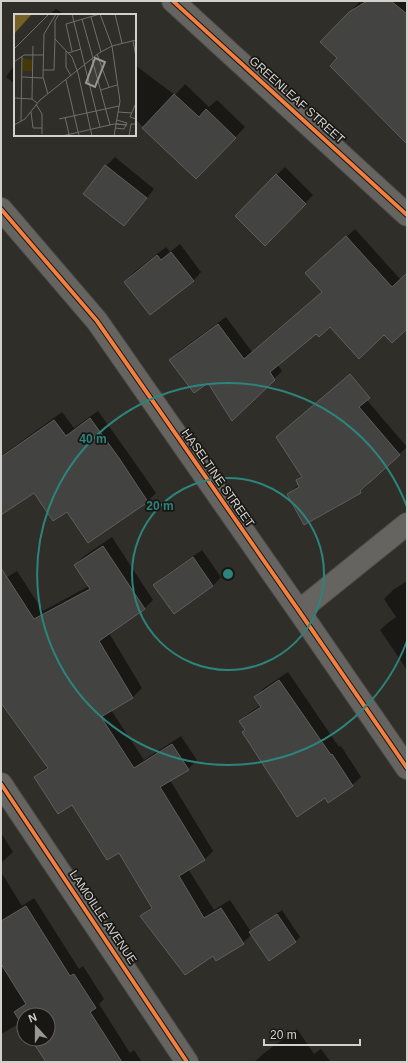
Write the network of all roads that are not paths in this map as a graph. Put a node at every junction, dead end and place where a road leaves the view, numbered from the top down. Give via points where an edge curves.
1 (173, 1) edge
2 (1, 209) edge
3 (407, 215) edge
4 (407, 524) edge
5 (299, 611) junction
6 (407, 768) edge
7 (1, 784) edge
8 (187, 1062) edge

1 - 3 street, GREENLEAF STREET
2 - 5 street, HASELTINE STREET via 97,322
4 - 5 street
5 - 6 street, HASELTINE STREET
7 - 8 street, LAMOILLE AVENUE

